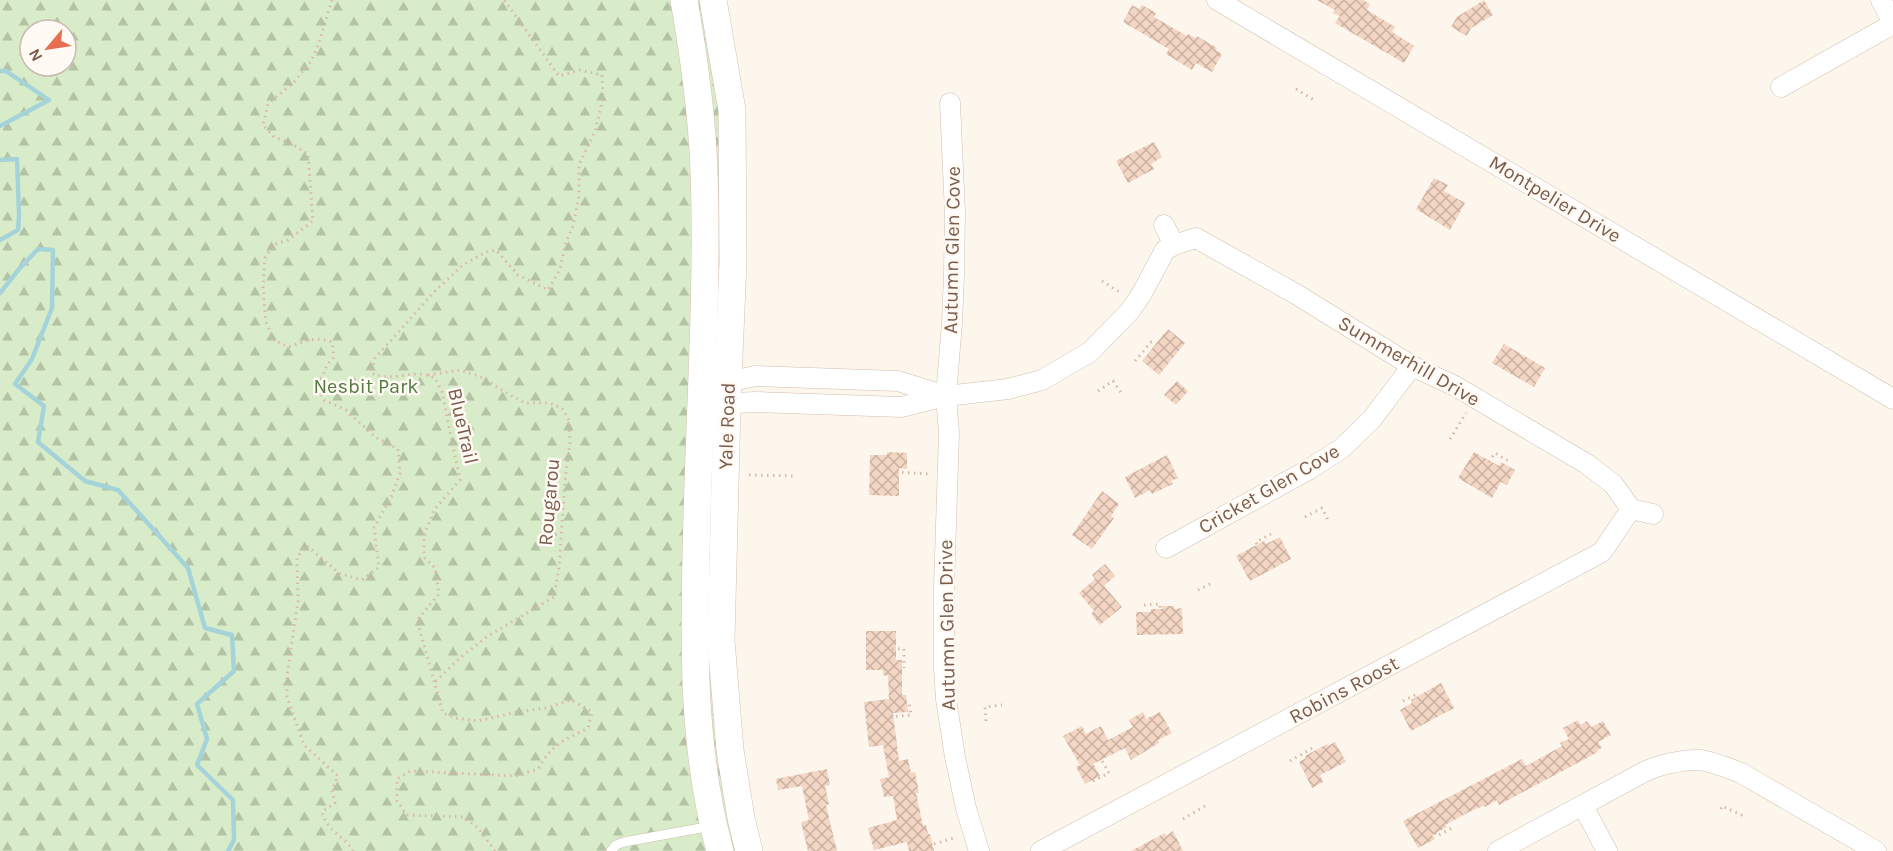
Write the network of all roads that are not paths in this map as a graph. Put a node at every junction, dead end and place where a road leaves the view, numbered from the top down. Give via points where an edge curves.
1 (684, 0) edge
2 (713, 0) edge
3 (1217, 0) edge
4 (1881, 0) edge
5 (1893, 24) edge
6 (1781, 87) dead end
7 (950, 104) dead end
8 (1164, 225) dead end
9 (1174, 244) junction
10 (1412, 366) junction
11 (700, 392) junction
12 (728, 394) junction
13 (946, 396) junction
14 (1893, 399) edge
15 (1631, 509) junction
16 (1653, 514) dead end
17 (1166, 548) dead end
18 (1583, 806) junction
19 (717, 838) edge
20 (611, 851) edge
21 (749, 851) edge
22 (979, 851) edge
23 (1041, 851) edge
24 (1498, 851) edge
25 (1607, 851) edge
26 (1876, 851) edge

1 - 11 main road, Yale Road via 699,99 704,171
2 - 12 main road, Yale Road via 732,110 733,261
3 - 14 street, Montpelier Drive
4 - 5 street
5 - 6 street
7 - 13 street, Autumn Glen Cove via 955,213
8 - 9 street
9 - 10 street, Summerhill Drive via 1196,238 1213,246
9 - 13 street via 1165,250 1129,312 1090,352 1031,383
10 - 15 street, Summerhill Drive via 1455,386 1587,464 1613,484
10 - 17 street, Cricket Glen Cove via 1372,419 1341,449
11 - 12 street
11 - 19 main road, Yale Road via 694,619 700,736
12 - 13 street via 754,402 902,407
12 - 13 street via 755,376 898,381
12 - 21 main road, Yale Road via 723,681 734,781
13 - 22 street, Autumn Glen Drive via 946,699 958,775
15 - 16 street
15 - 23 street, Robins Roost via 1602,552
18 - 24 street
18 - 25 street
18 - 26 street via 1653,768 1699,760 1741,773
19 - 20 lane via 624,842

